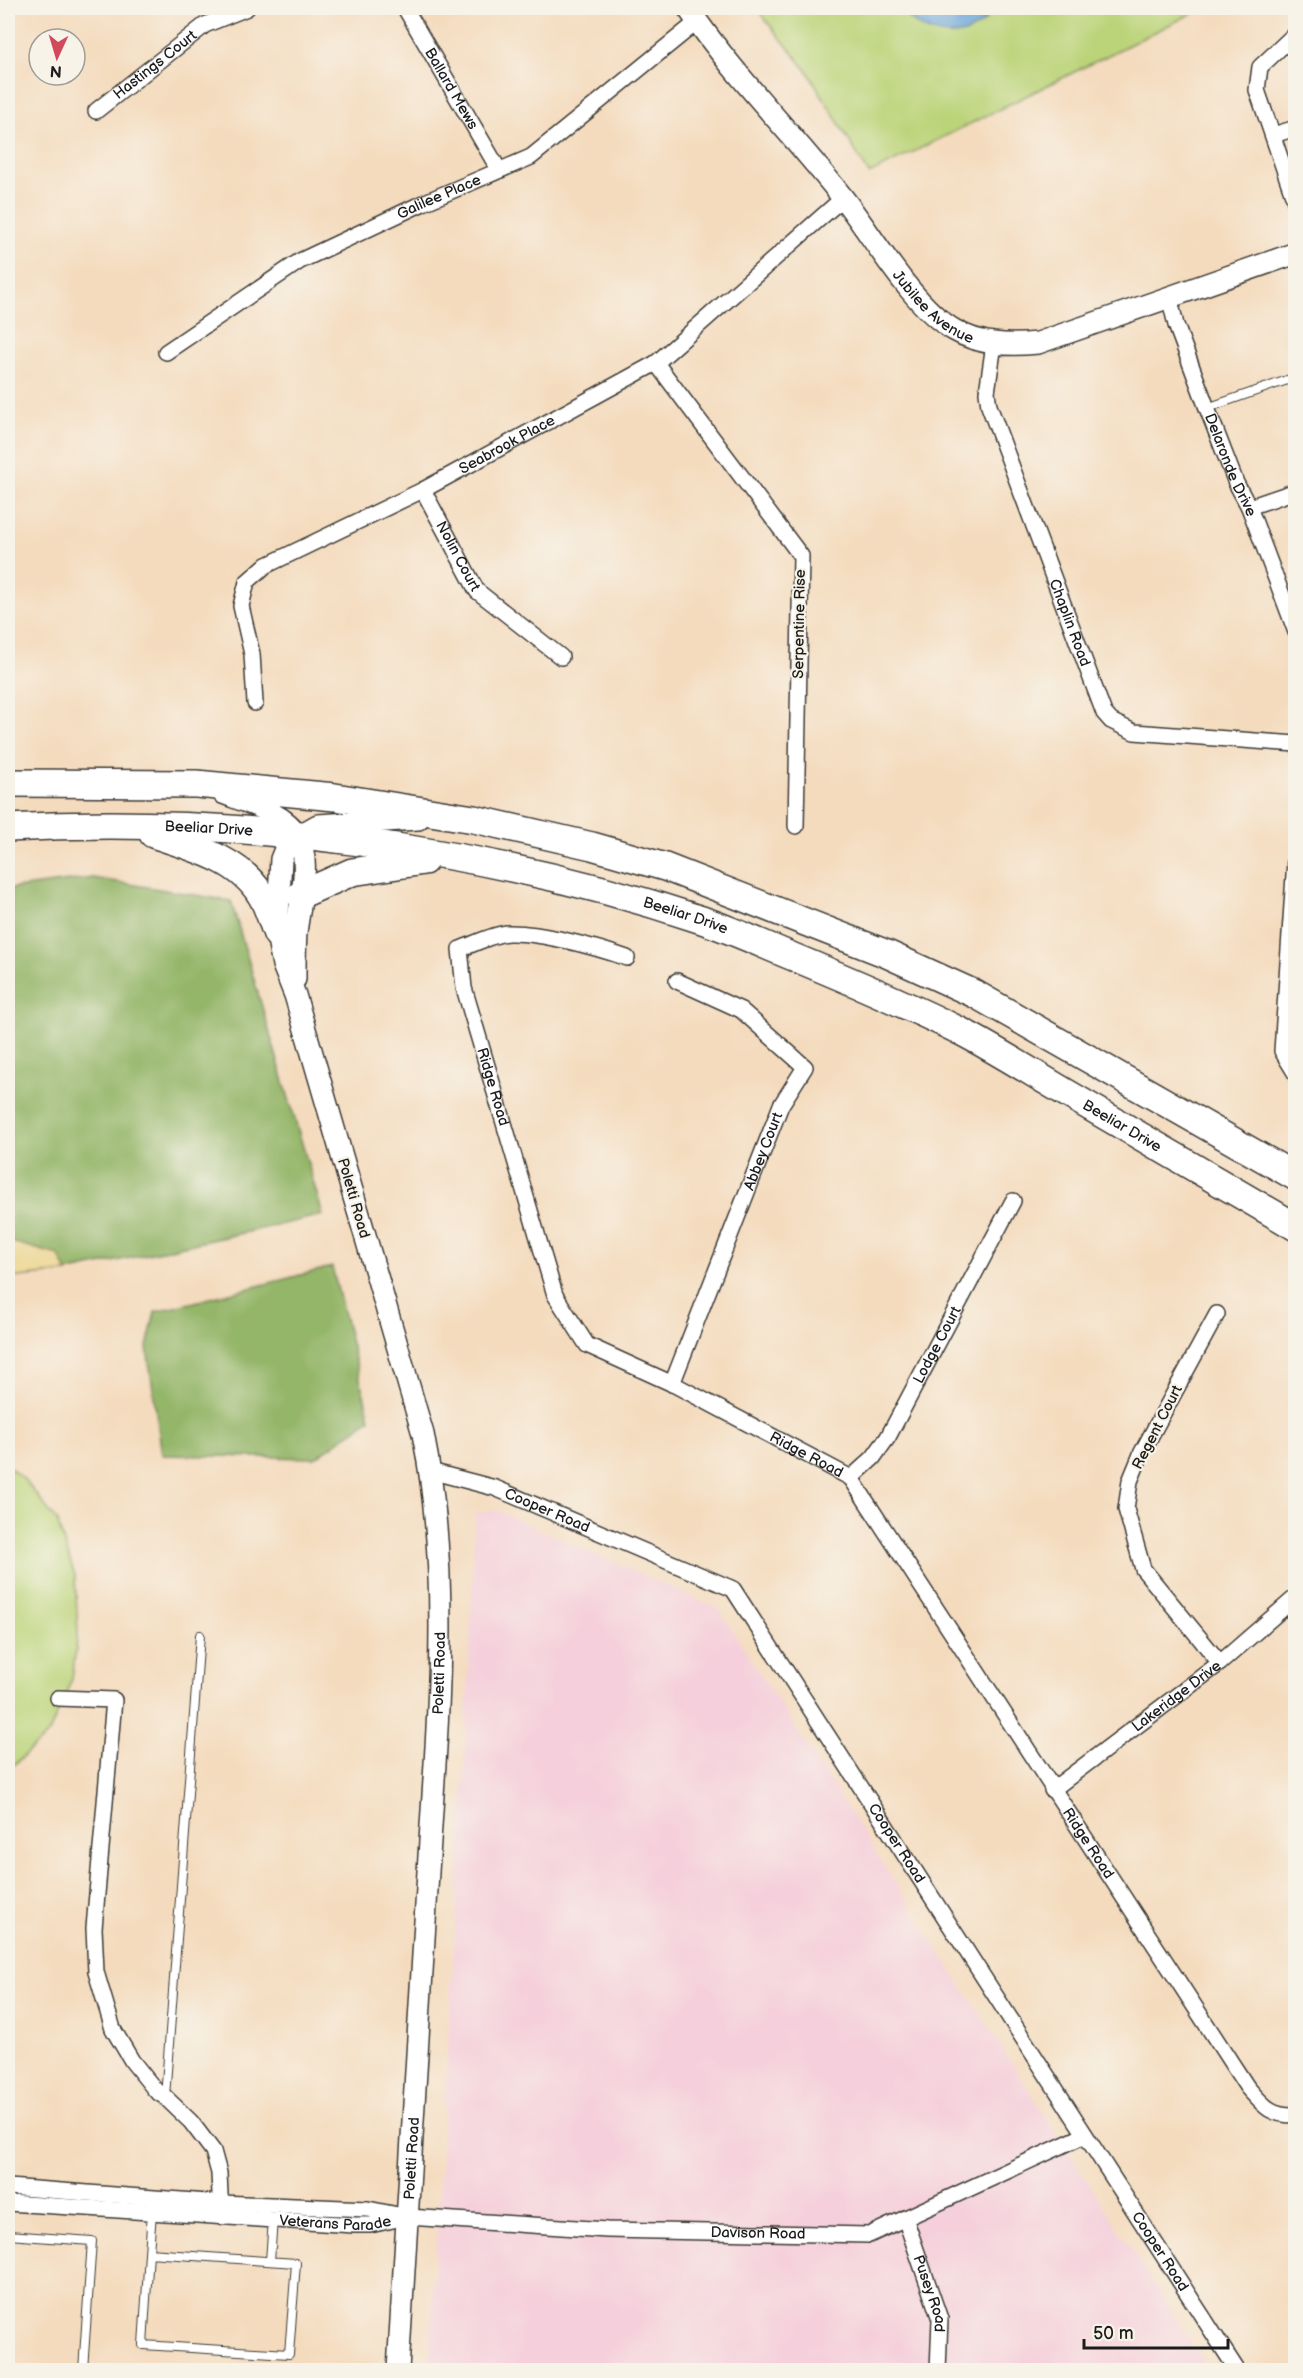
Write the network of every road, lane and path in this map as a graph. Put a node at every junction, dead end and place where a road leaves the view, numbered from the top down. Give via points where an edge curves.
1 (247, 8) edge
2 (405, 8) edge
3 (693, 15) edge
4 (1296, 33) edge
5 (96, 111) dead end
6 (1296, 128) edge
7 (1273, 135) junction
8 (499, 170) junction
9 (843, 198) junction
10 (1296, 204) edge
11 (1296, 253) edge
12 (1169, 296) junction
13 (994, 344) junction
14 (166, 352) dead end
15 (656, 363) junction
16 (1296, 377) edge
17 (1207, 408) junction
18 (423, 490) junction
19 (1296, 491) edge
20 (1250, 507) junction
21 (1296, 632) edge
22 (561, 657) dead end
23 (255, 703) dead end
24 (1296, 744) edge
25 (8, 783) edge
26 (196, 784) junction
27 (474, 819) junction
28 (126, 825) junction
29 (796, 826) dead end
30 (8, 828) edge
31 (298, 835) junction
32 (1296, 846) edge
33 (455, 857) junction
34 (300, 895) junction
35 (277, 934) junction
36 (627, 958) dead end
37 (677, 981) dead end
38 (295, 995) junction
39 (1296, 1074) edge
40 (1296, 1177) edge
41 (1013, 1201) dead end
42 (1296, 1227) edge
43 (1217, 1314) dead end
44 (672, 1384) junction
45 (430, 1471) junction
46 (851, 1478) junction
47 (1296, 1597) edge
48 (200, 1635) dead end
49 (1220, 1663) junction
50 (58, 1698) dead end
51 (1052, 1790) junction
52 (165, 2097) junction
53 (1296, 2115) edge
54 (1085, 2135) junction
55 (8, 2187) edge
56 (8, 2204) edge
57 (221, 2209) junction
58 (152, 2212) junction
59 (408, 2217) junction
60 (905, 2218) junction
61 (273, 2219) junction
62 (8, 2235) edge
63 (149, 2253) junction
64 (270, 2261) junction
65 (83, 2370) edge
66 (398, 2370) edge
67 (938, 2370) edge
68 (1237, 2370) edge

1 - 5 street, Hastings Court via 205,26
2 - 8 street, Ballard Mews
3 - 8 street, Galilee Place via 531,157
3 - 9 main road, Jubilee Avenue
4 - 7 street via 1269,57 1257,76 1257,90
6 - 7 street
7 - 10 street
8 - 14 street, Galilee Place via 300,261
9 - 13 main road, Jubilee Avenue via 933,314 953,329
9 - 15 street, Seabrook Place
11 - 12 main road, Jubilee Avenue
12 - 13 main road, Jubilee Avenue via 1038,343
12 - 17 street, Delaronde Drive
13 - 24 street, Chaplin Road via 987,392 989,406 1104,712 1111,721 1150,735
15 - 18 street, Seabrook Place
15 - 29 street, Serpentine Rise via 801,556
16 - 17 lane
17 - 20 street, Delaronde Drive via 1236,483
18 - 22 street, Nolin Court via 477,591
18 - 23 street, Seabrook Place via 265,566 247,582 241,606 252,654
19 - 20 street
20 - 21 street, Delaronde Drive
25 - 26 highway
26 - 27 highway via 335,797
26 - 31 main road via 246,802 286,822
27 - 31 main road via 394,819 318,825
27 - 40 highway via 665,867 887,954 975,994
28 - 30 highway, Beeliar Drive
28 - 31 highway, Beeliar Drive
28 - 35 highway via 224,861 244,873 262,896
31 - 33 highway, Beeliar Drive
31 - 34 main road, Poletti Road via 304,860
31 - 35 main road, Poletti Road via 288,843 281,859
32 - 39 street via 1282,1051
33 - 34 highway via 352,872
33 - 42 highway, Beeliar Drive via 588,886 703,920 863,986 963,1033
34 - 38 main road, Poletti Road
35 - 38 main road, Poletti Road via 283,965
36 - 44 street, Ridge Road via 605,950 507,933 460,950 464,988 555,1296 587,1345
37 - 44 street, Abbey Court via 741,1010 805,1067 781,1105
38 - 45 main road, Poletti Road via 423,1434
41 - 46 street, Lodge Court via 888,1437
43 - 49 street, Regent Court via 1142,1452 1130,1481 1126,1509 1143,1569
44 - 46 street, Ridge Road
45 - 54 street, Cooper Road via 495,1488 733,1589
45 - 59 main road, Poletti Road via 437,1565 439,1688
46 - 51 street, Ridge Road
47 - 49 street, Lakeridge Drive
48 - 52 lane
49 - 51 street, Lakeridge Drive
50 - 52 street via 114,1700 93,1953 105,2004 122,2045 143,2077
51 - 53 street, Ridge Road via 1247,2087 1264,2106 1280,2115
52 - 57 street via 213,2151
54 - 60 street, Davison Road
54 - 68 street, Cooper Road
55 - 57 street, Veterans Parade
56 - 58 street, Veterans Parade
57 - 58 street, Veterans Parade
57 - 59 street, Veterans Parade via 368,2209
57 - 61 street, Veterans Parade
58 - 63 lane
59 - 60 street, Davison Road via 607,2230 869,2235
59 - 61 street, Veterans Parade via 370,2225
59 - 66 main road, Poletti Road
60 - 67 street, Pusey Road via 940,2319
61 - 64 lane
62 - 65 lane via 92,2241
63 - 64 lane
63 - 64 lane via 143,2344 289,2354 296,2262

